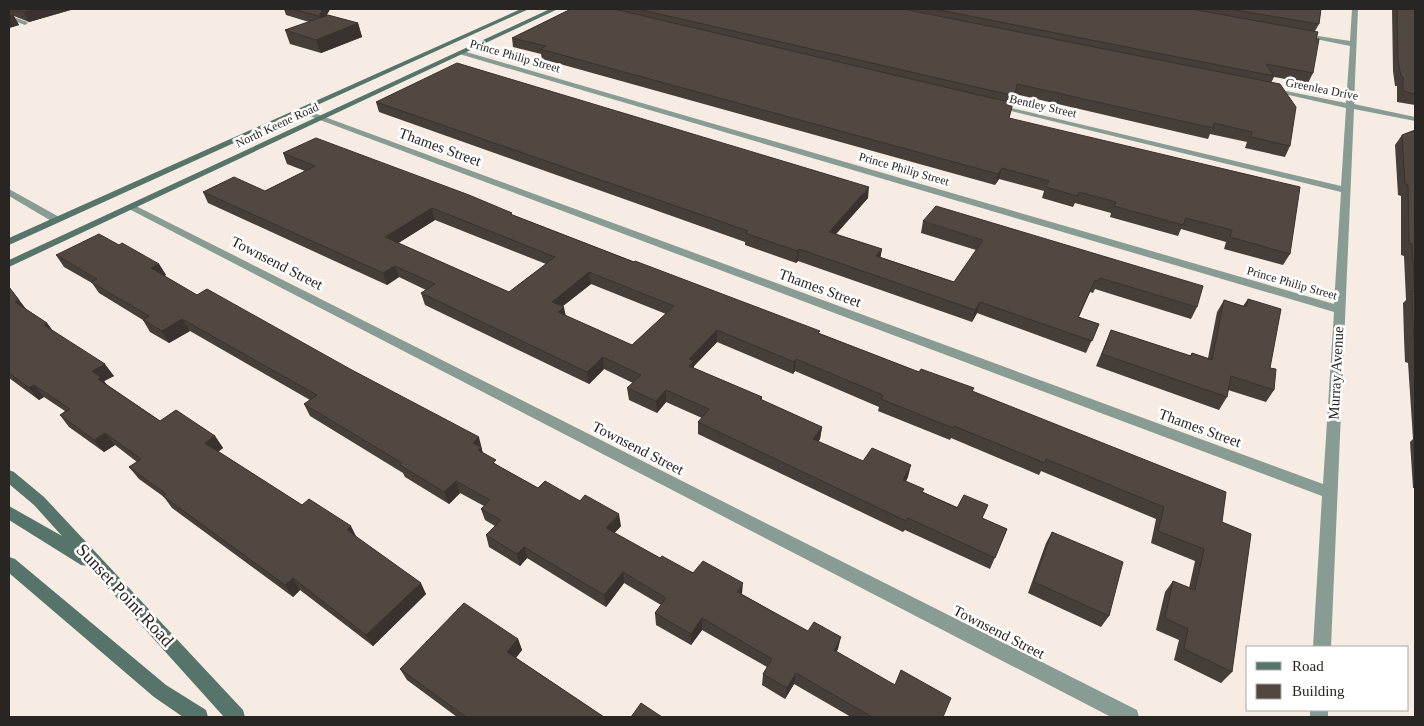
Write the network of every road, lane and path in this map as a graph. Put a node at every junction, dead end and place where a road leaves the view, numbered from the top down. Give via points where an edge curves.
1 (526, 9) edge
2 (555, 9) edge
3 (1355, 9) edge
4 (9, 18) edge
5 (25, 24) edge
6 (1287, 32) edge
7 (1353, 44) junction
8 (460, 53) junction
9 (1264, 89) edge
10 (987, 104) edge
11 (1350, 105) junction
12 (300, 111) junction
13 (320, 118) junction
14 (1415, 119) edge
15 (207, 153) junction
16 (1345, 190) junction
17 (9, 192) edge
18 (132, 207) junction
19 (57, 220) junction
20 (9, 242) edge
21 (9, 251) edge
22 (9, 264) edge
23 (1340, 310) junction
24 (9, 476) edge
25 (1329, 492) junction
26 (9, 512) edge
27 (9, 564) edge
28 (100, 568) junction
29 (1322, 646) edge
30 (199, 717) edge
31 (236, 717) edge
32 (1130, 717) edge

1 - 12 main road, North Keene Road
2 - 8 main road, North Keene Road
3 - 7 street, Murray Avenue
4 - 5 street
6 - 7 street
7 - 11 street, Murray Avenue
8 - 13 main road, North Keene Road
8 - 23 street, Prince Philip Street
9 - 11 street, Greenlea Drive
10 - 16 street, Bentley Street
11 - 14 street, Greenlea Drive
11 - 16 street, Murray Avenue
12 - 13 street, Thames Street
12 - 15 main road, North Keene Road
13 - 18 main road, North Keene Road
13 - 25 street, Thames Street
15 - 19 main road, North Keene Road
15 - 21 main road via 130,196
16 - 23 street, Murray Avenue
17 - 19 street
18 - 22 main road, North Keene Road
18 - 32 street, Townsend Street
19 - 20 main road, North Keene Road
23 - 25 street, Murray Avenue
24 - 28 main road, Sunset Point Road via 38,501
25 - 29 street, Murray Avenue
26 - 28 main road
27 - 30 main road via 160,691
28 - 31 main road, Sunset Point Road

